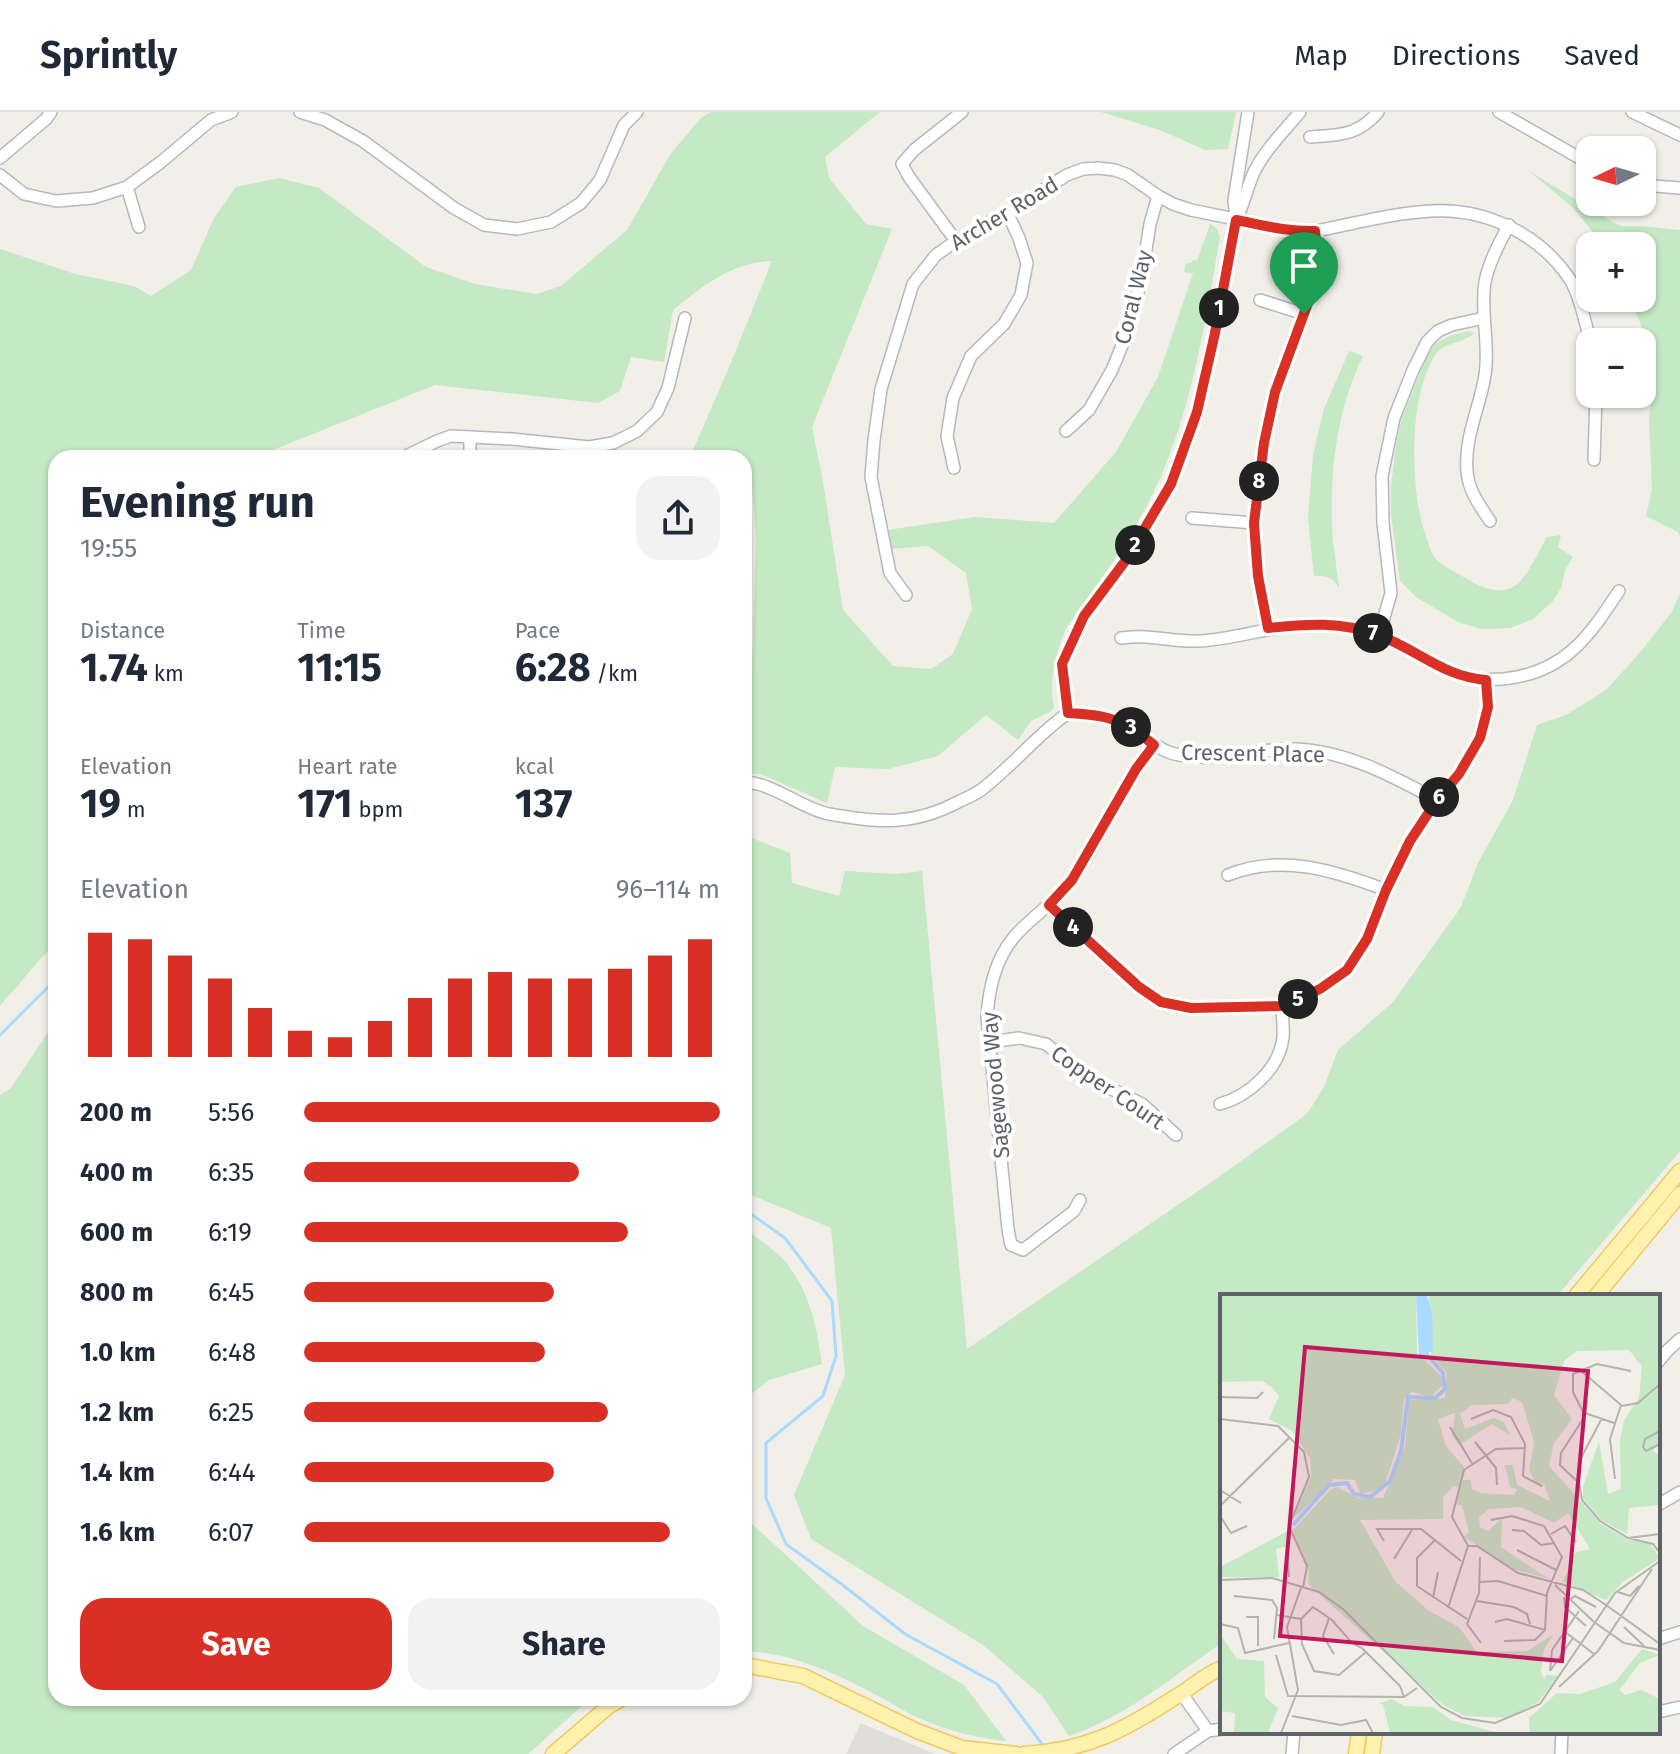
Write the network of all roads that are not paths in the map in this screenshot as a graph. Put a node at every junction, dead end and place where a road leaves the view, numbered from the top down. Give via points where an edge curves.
1 (51, 112) edge
2 (232, 112) edge
3 (300, 112) edge
4 (637, 112) edge
5 (962, 112) edge
6 (1248, 112) edge
7 (1300, 112) edge
8 (1378, 112) edge
9 (1632, 112) edge
10 (1505, 114) edge
11 (1680, 135) edge
12 (1310, 137) dead end
13 (1576, 156) edge
14 (0, 158) edge
15 (0, 175) edge
16 (1656, 186) edge
17 (127, 187) junction
18 (1680, 188) edge
19 (1158, 196) junction
20 (1007, 212) junction
21 (1236, 220) junction
22 (1509, 225) junction
23 (139, 227) dead end
24 (1315, 231) junction
25 (956, 241) junction
26 (1260, 300) dead end
27 (1304, 314) junction
28 (685, 318) dead end
29 (1484, 318) junction
30 (1586, 328) edge
31 (1596, 408) edge
32 (1066, 431) dead end
33 (470, 437) junction
34 (418, 450) edge
35 (470, 450) edge
36 (1594, 460) dead end
37 (954, 468) dead end
38 (1192, 518) dead end
39 (1490, 521) dead end
40 (1254, 523) junction
41 (1619, 591) dead end
42 (906, 595) dead end
43 (1268, 628) junction
44 (1379, 635) junction
45 (1121, 638) dead end
46 (1486, 680) junction
47 (1068, 713) junction
48 (1154, 745) junction
49 (752, 782) edge
50 (1437, 800) junction
51 (1228, 875) dead end
52 (1386, 890) junction
53 (1049, 905) junction
54 (1282, 1006) junction
55 (991, 1042) junction
56 (1220, 1104) dead end
57 (1176, 1135) dead end
58 (1680, 1171) edge
59 (1680, 1194) edge
60 (1080, 1200) dead end
61 (1578, 1294) edge
62 (1600, 1294) edge
63 (1680, 1339) edge
64 (1662, 1347) edge
65 (1680, 1492) edge
66 (1660, 1504) edge
67 (1680, 1632) edge
68 (1660, 1638) edge
69 (1220, 1665) edge
70 (752, 1666) edge
71 (1182, 1694) junction
72 (609, 1706) edge
73 (1680, 1707) edge
74 (1660, 1712) edge
75 (1220, 1729) edge
76 (1208, 1731) junction
77 (1294, 1734) edge
78 (1359, 1734) edge
79 (1375, 1734) edge
80 (1562, 1734) edge
81 (553, 1754) edge
82 (1016, 1754) edge
83 (1023, 1754) edge
84 (1174, 1754) edge
85 (1292, 1754) edge
86 (1356, 1754) edge
87 (1372, 1754) edge
88 (1561, 1754) edge

1 - 14 street
2 - 17 street via 211,120
3 - 4 street via 363,141 484,225 517,229 551,222 581,203 600,180 624,125
5 - 25 street via 902,164
6 - 21 street via 1234,200
7 - 21 street via 1254,172
8 - 12 street via 1349,134
9 - 11 street
10 - 13 street
15 - 17 street via 24,194 56,201 93,198
16 - 18 street
17 - 23 street
19 - 20 street, Archer Road via 1115,170 1083,169
19 - 21 street, Archer Road
19 - 32 street, Coral Way via 1130,326 1089,410
20 - 25 street, Archer Road
20 - 37 street via 1027,263 1021,295 1004,324 971,356 953,398 947,436
21 - 24 street, Archer Road
21 - 47 street via 1197,412 1171,484 1126,560 1084,616 1062,664
22 - 24 street, Archer Road via 1466,213 1433,211
22 - 29 street via 1485,283
22 - 30 street, Archer Road via 1543,247 1571,280
24 - 27 street via 1318,271
25 - 42 street, Archer Road via 936,255 913,284 881,389 871,477 890,573
26 - 27 street
27 - 40 street via 1275,392
28 - 33 street via 668,388 657,412 637,431 589,447
29 - 39 street via 1485,376 1466,453 1472,492
29 - 44 street via 1452,325 1427,342 1394,418 1382,476 1391,593
31 - 36 street
33 - 34 street via 451,436
33 - 35 street
38 - 40 street
40 - 43 street
41 - 46 street via 1595,628 1566,656 1516,677
43 - 44 street via 1331,624
43 - 45 street via 1200,641
44 - 46 street via 1451,673
46 - 50 street via 1488,707 1480,738
47 - 48 street, Crescent Place via 1099,714 1131,727
47 - 49 street via 984,789 905,821 824,813
48 - 50 street, Crescent Place via 1178,755 1208,757 1294,749 1333,754 1377,769
48 - 53 street, Sagewood Way via 1072,880
50 - 52 street
51 - 52 street via 1247,867 1306,867
52 - 54 street via 1367,939 1347,970
53 - 54 street via 1161,1002 1191,1008
53 - 55 street, Sagewood Way via 1014,937 998,963 989,991
54 - 56 street via 1283,1040 1273,1065 1236,1099
55 - 57 street, Copper Court via 1019,1038 1046,1044 1087,1077 1142,1104
55 - 60 street, Sagewood Way via 1011,1245 1023,1250 1074,1211
58 - 61 main road
59 - 62 main road
63 - 64 street
65 - 66 street
67 - 68 street
69 - 71 main road
70 - 82 main road via 803,1676 962,1748
71 - 76 street
71 - 83 main road via 1123,1730 1087,1744
72 - 81 main road
73 - 74 street
75 - 76 street
76 - 84 street
77 - 85 street
78 - 86 main road
79 - 87 main road
80 - 88 street

